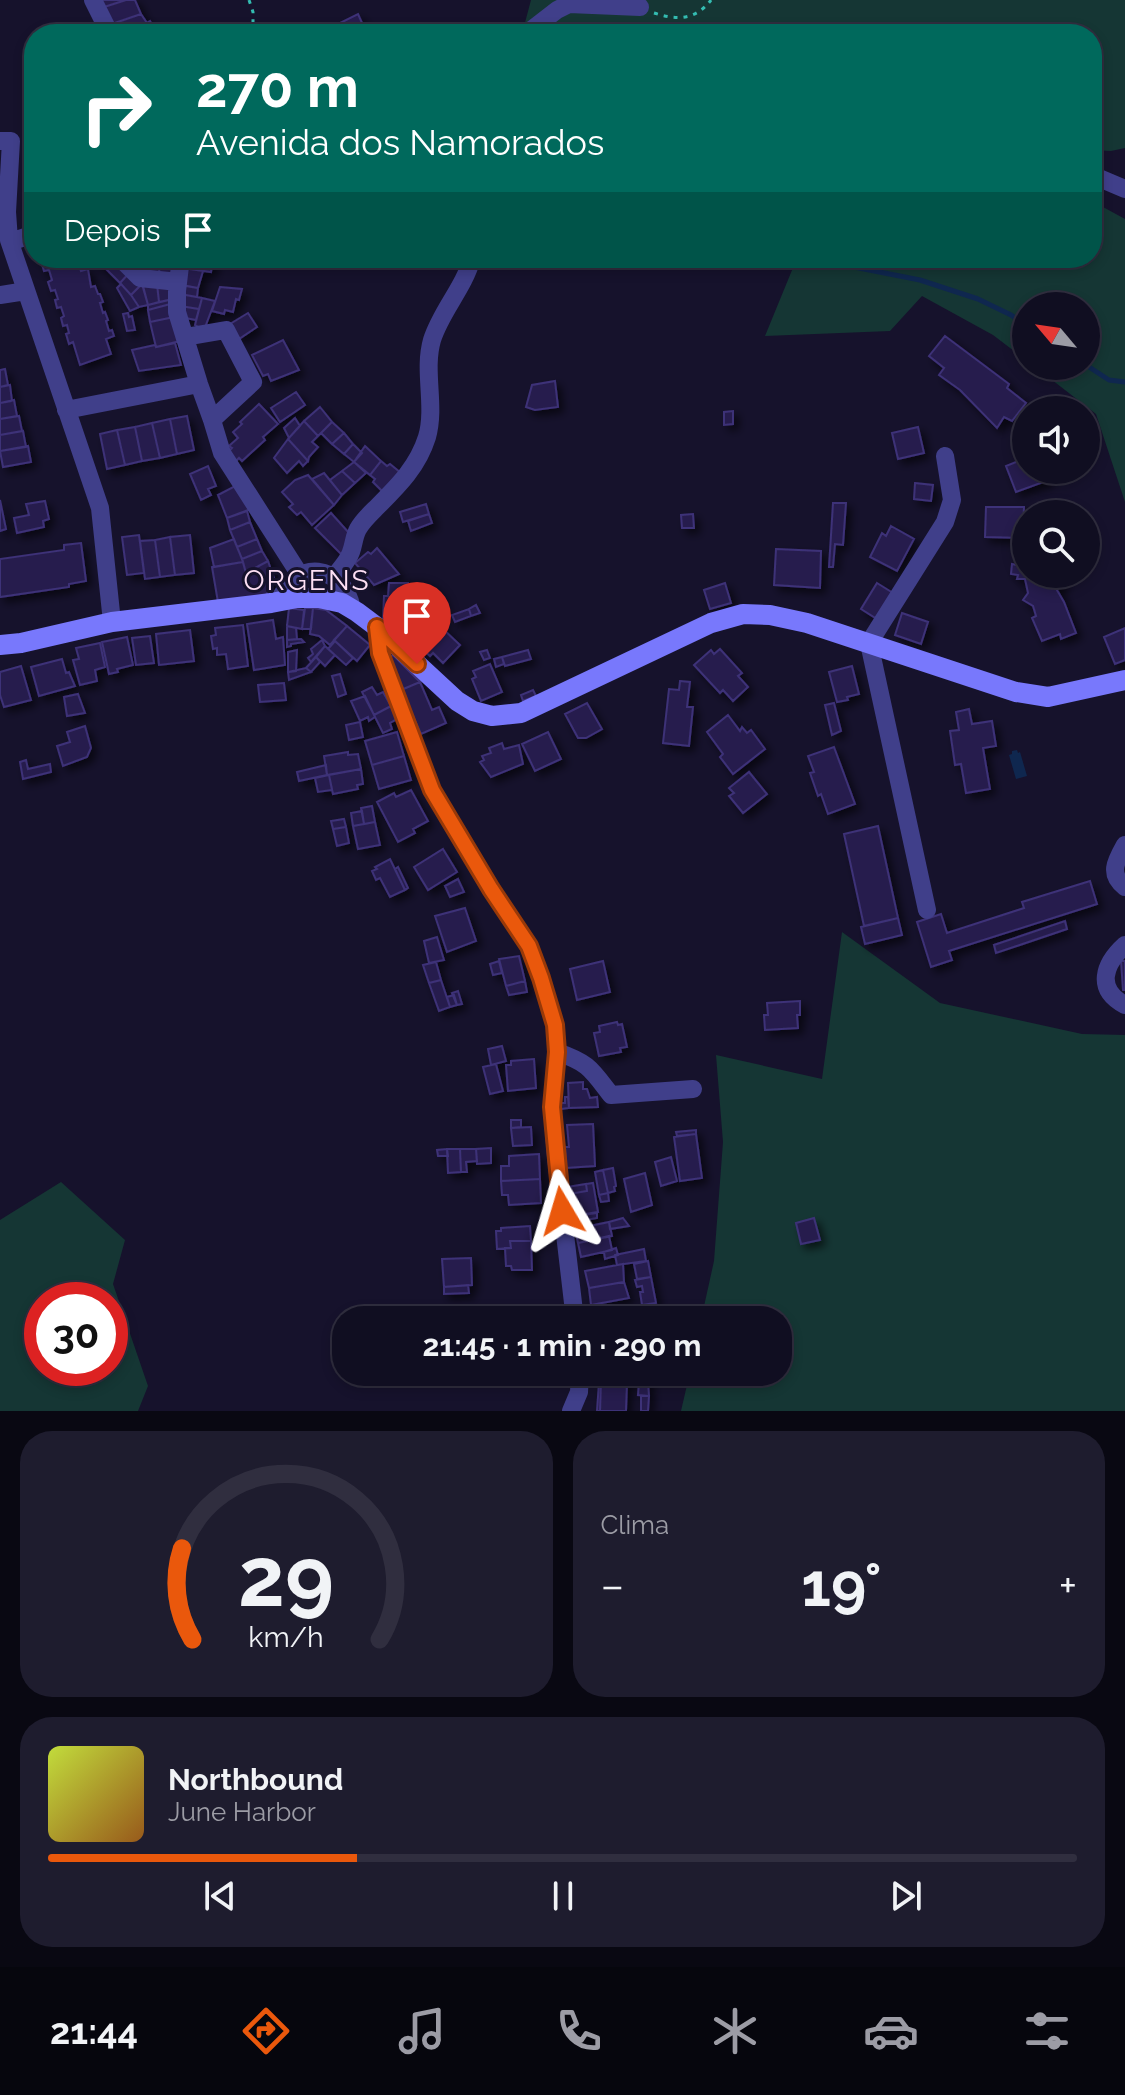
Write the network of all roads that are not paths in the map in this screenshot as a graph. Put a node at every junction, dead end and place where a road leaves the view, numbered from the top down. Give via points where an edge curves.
1 (93, 0) edge
2 (640, 7) road end
3 (105, 24) edge
4 (539, 24) edge
5 (6, 141) edge
6 (1125, 173) edge
7 (1102, 176) edge
8 (1102, 179) edge
9 (1125, 189) edge
10 (24, 237) edge
11 (10, 242) junction
12 (130, 268) edge
13 (180, 268) edge
14 (469, 268) edge
15 (178, 282) junction
16 (26, 291) junction
17 (0, 295) edge
18 (185, 337) junction
19 (199, 384) junction
20 (66, 410) junction
21 (212, 420) junction
22 (945, 456) dead end
23 (300, 575) junction
24 (334, 577) junction
25 (279, 602) junction
26 (352, 609) junction
27 (112, 622) junction
28 (377, 627) junction
29 (869, 643) junction
30 (0, 645) edge
31 (1125, 680) edge
32 (1125, 845) edge
33 (1125, 887) edge
34 (927, 910) dead end
35 (1125, 945) edge
36 (1125, 1005) edge
37 (557, 1052) junction
38 (693, 1089) dead end
39 (573, 1306) edge
40 (579, 1386) edge
41 (571, 1411) edge

1 - 3 street
2 - 4 street via 569,4
5 - 11 street
6 - 7 street
8 - 9 street
10 - 11 street
11 - 16 street
12 - 15 street via 140,278
13 - 15 street
14 - 24 street via 432,340 428,435 418,459 366,518 350,556
15 - 18 street via 177,312
16 - 17 street
16 - 20 street
18 - 19 street
18 - 21 street via 226,330 253,382
19 - 20 street
19 - 21 street
20 - 27 street via 100,508
21 - 23 street via 222,453
22 - 29 street via 952,500 945,522
23 - 24 street
23 - 25 street
24 - 26 street via 349,595
25 - 26 street via 319,598
25 - 27 street
26 - 28 street
27 - 30 street
28 - 29 street via 457,701 492,716 521,713 711,623 743,614 807,623
28 - 37 street via 380,653 432,790 529,946 555,1025
29 - 31 street via 1016,692 1048,697
29 - 34 street
32 - 33 street via 1114,870
35 - 36 street via 1107,965 1105,978 1107,988
37 - 38 street via 580,1060 611,1095
37 - 39 street via 552,1107
40 - 41 street

